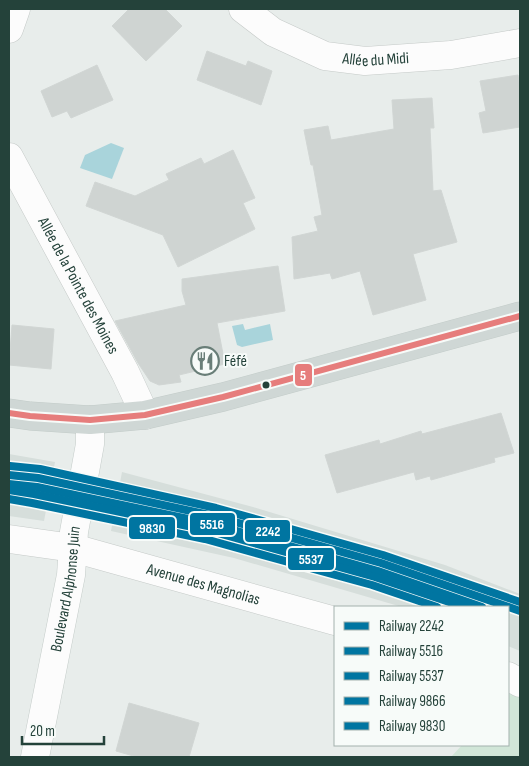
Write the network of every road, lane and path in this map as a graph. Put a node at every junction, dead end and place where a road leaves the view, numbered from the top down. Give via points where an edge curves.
1 (16, 9) edge
2 (243, 9) edge
3 (9, 30) edge
4 (520, 42) edge
5 (9, 157) edge
6 (520, 316) edge
7 (9, 413) edge
8 (145, 415) junction
9 (90, 420) junction
10 (9, 539) edge
11 (73, 540) junction
12 (334, 621) edge
13 (509, 677) edge
14 (520, 683) edge
15 (35, 757) edge

1 - 3 street
2 - 4 street, Allée du Midi via 273,32 326,56 365,61 450,55
5 - 8 street, Allée de la Pointe des Moines
6 - 8 main road via 223,398
7 - 9 main road
8 - 9 main road
9 - 11 street, Boulevard Alphonse Juin via 90,444
10 - 11 street, Avenue des Magnolias
11 - 12 street, Avenue des Magnolias
11 - 15 street, Boulevard Alphonse Juin via 71,575
13 - 14 street

